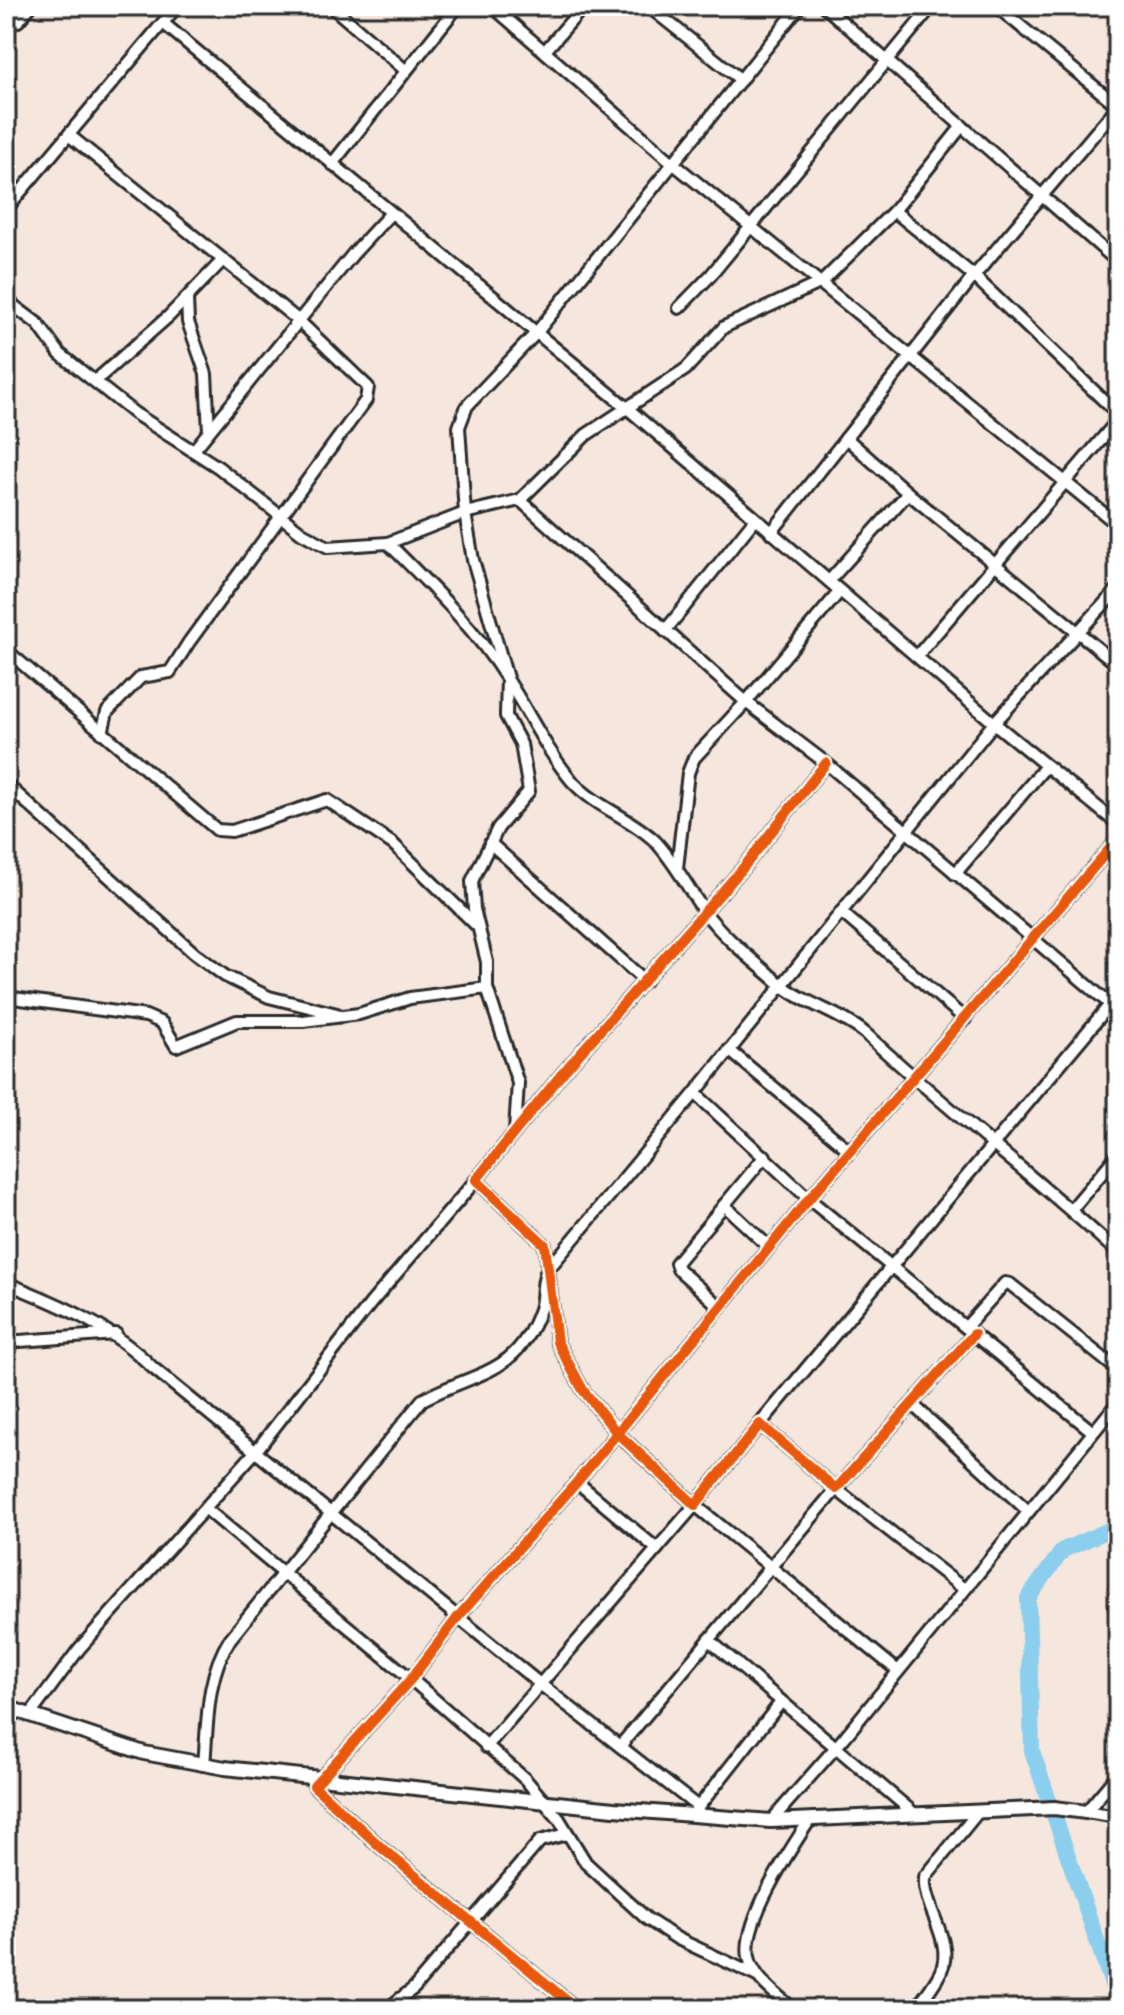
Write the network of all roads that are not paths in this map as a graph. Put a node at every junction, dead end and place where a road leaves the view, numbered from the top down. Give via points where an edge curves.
1 (31, 6) edge
2 (177, 6) edge
3 (331, 6) edge
4 (458, 6) edge
5 (492, 6) edge
6 (584, 6) edge
7 (648, 6) edge
8 (800, 6) edge
9 (824, 6) edge
10 (932, 6) edge
11 (996, 6) edge
12 (163, 23) junction
13 (6, 26) edge
14 (545, 51) junction
15 (886, 60) junction
16 (404, 69) junction
17 (741, 80) junction
18 (962, 126) junction
19 (70, 136) junction
20 (332, 164) junction
21 (674, 164) junction
22 (1041, 196) junction
23 (6, 209) edge
24 (894, 211) junction
25 (391, 213) junction
26 (752, 226) junction
27 (222, 261) junction
28 (1118, 262) edge
29 (974, 276) junction
30 (822, 282) junction
31 (187, 298) junction
32 (6, 300) edge
33 (679, 308) dead end
34 (299, 321) junction
35 (537, 332) junction
36 (913, 355) junction
37 (95, 381) junction
38 (626, 407) junction
39 (1118, 417) edge
40 (209, 431) junction
41 (846, 438) junction
42 (194, 450) junction
43 (1066, 480) junction
44 (908, 493) junction
45 (520, 500) junction
46 (465, 513) junction
47 (282, 519) junction
48 (755, 519) junction
49 (1118, 525) edge
50 (771, 533) junction
51 (388, 543) junction
52 (996, 562) junction
53 (829, 581) junction
54 (1118, 589) edge
55 (840, 591) junction
56 (665, 631) junction
57 (1079, 633) junction
58 (6, 650) edge
59 (917, 656) junction
60 (1118, 665) edge
61 (507, 678) junction
62 (746, 702) junction
63 (994, 723) junction
64 (102, 733) junction
65 (826, 763) junction
66 (1046, 766) junction
67 (6, 784) edge
68 (1118, 824) edge
69 (909, 833) junction
70 (1118, 839) edge
71 (490, 843) junction
72 (677, 868) junction
73 (955, 874) junction
74 (841, 912) junction
75 (705, 913) junction
76 (477, 926) junction
77 (1032, 941) junction
78 (645, 981) junction
79 (781, 985) junction
80 (487, 988) junction
81 (1118, 995) edge
82 (6, 997) edge
83 (1114, 1008) edge
84 (343, 1016) junction
85 (965, 1019) junction
86 (729, 1050) junction
87 (913, 1078) junction
88 (695, 1093) junction
89 (514, 1133) junction
90 (992, 1147) junction
91 (850, 1151) junction
92 (1118, 1154) edge
93 (765, 1156) junction
94 (476, 1180) junction
95 (809, 1199) junction
96 (724, 1205) junction
97 (1071, 1210) junction
98 (769, 1247) junction
99 (1118, 1253) edge
100 (892, 1266) junction
101 (546, 1272) junction
102 (6, 1283) edge
103 (720, 1307) junction
104 (970, 1331) junction
105 (116, 1334) junction
106 (6, 1342) edge
107 (1118, 1370) edge
108 (1118, 1402) edge
109 (912, 1404) junction
110 (760, 1424) junction
111 (1093, 1432) junction
112 (617, 1433) junction
113 (256, 1451) junction
114 (577, 1482) junction
115 (836, 1489) junction
116 (695, 1505) junction
117 (206, 1509) junction
118 (331, 1511) junction
119 (1028, 1511) junction
120 (657, 1549) junction
121 (772, 1564) junction
122 (284, 1571) junction
123 (964, 1589) junction
124 (458, 1617) junction
125 (709, 1640) junction
126 (898, 1671) junction
127 (411, 1679) junction
128 (540, 1684) junction
129 (781, 1702) junction
130 (6, 1707) edge
131 (30, 1715) junction
132 (620, 1746) junction
133 (486, 1747) junction
134 (835, 1748) junction
135 (204, 1765) junction
136 (1118, 1774) edge
137 (325, 1776) junction
138 (545, 1800) junction
139 (695, 1811) junction
140 (978, 1812) junction
141 (1086, 1812) junction
142 (916, 1815) junction
143 (1118, 1817) edge
144 (771, 1821) junction
145 (809, 1821) junction
146 (567, 1834) junction
147 (472, 1921) junction
148 (757, 1976) junction
149 (560, 1995) junction
150 (387, 2009) edge
151 (555, 2009) edge
152 (577, 2009) edge
153 (793, 2009) edge
154 (916, 2009) edge

1 - 13 street
2 - 12 street
3 - 16 street
4 - 16 street
5 - 14 street
6 - 14 street
7 - 17 street
8 - 17 street
9 - 15 street
10 - 15 street
11 - 22 street via 1118,106
12 - 19 street
12 - 20 street
14 - 21 street
15 - 18 street
15 - 26 street
16 - 20 street
17 - 21 street
18 - 22 street
18 - 24 street
19 - 23 street
19 - 27 street
20 - 25 street
21 - 26 street
21 - 35 street
22 - 28 street
22 - 29 street
24 - 29 street
24 - 30 street
25 - 34 street
25 - 35 street
26 - 30 street
26 - 33 street
27 - 31 street
27 - 34 street
29 - 36 street
29 - 39 street
30 - 36 street
30 - 38 street via 724,327 686,369
31 - 37 street
31 - 40 street via 188,322 206,374
32 - 37 street
34 - 40 street
34 - 47 street via 368,387 366,400
35 - 38 street
35 - 46 street via 467,406 459,427
36 - 41 street
36 - 43 street
37 - 42 street
38 - 45 street via 586,435
38 - 48 street
39 - 43 street
40 - 42 street
41 - 44 street
41 - 50 street
42 - 47 street
43 - 49 street
43 - 52 street
44 - 52 street
44 - 53 street
45 - 46 street
45 - 56 street
46 - 51 street
46 - 61 street via 478,582
47 - 51 street via 328,547
47 - 64 street via 178,664 170,672 141,677 107,712
48 - 50 street
48 - 56 street
50 - 53 street
51 - 61 street via 453,609
52 - 57 street
52 - 59 street
53 - 55 street
54 - 57 street
55 - 59 street
55 - 62 street
56 - 62 street
57 - 60 street
57 - 63 street
58 - 64 street
59 - 63 street
61 - 71 street via 506,716 521,744 529,791
61 - 72 street via 573,782 638,826
62 - 65 street
62 - 72 street via 694,758
63 - 66 street
63 - 69 street
64 - 76 street via 217,830 232,831 320,800 334,803 393,844
65 - 69 street
65 - 75 street
66 - 68 street
66 - 73 street
67 - 84 street via 225,976 269,997
69 - 73 street
69 - 74 street
70 - 77 street
71 - 76 street via 472,881
71 - 78 street
72 - 75 street
73 - 77 street
74 - 79 street
74 - 85 street
75 - 78 street
75 - 79 street
76 - 80 street via 487,962
77 - 83 street
77 - 85 street
78 - 89 street
79 - 86 street
79 - 87 street via 850,1020
80 - 84 street via 410,998
80 - 89 street via 518,1083
81 - 83 street
82 - 84 street via 146,1016 162,1023 176,1046 237,1021
83 - 90 street
85 - 87 street
86 - 88 street
86 - 91 street
87 - 90 street
87 - 91 street
88 - 93 street
88 - 101 street
89 - 94 street
90 - 97 street
90 - 100 street
91 - 95 street
92 - 97 street
93 - 95 street
93 - 96 street
94 - 101 street via 545,1245
94 - 113 street
95 - 98 street
95 - 100 street
96 - 98 street
96 - 103 street via 676,1263
97 - 99 street
98 - 103 street
100 - 104 street
100 - 110 street
101 - 112 street via 563,1357
101 - 118 street via 541,1306 514,1357 483,1376 422,1400
102 - 105 street
103 - 112 street
104 - 107 street via 1005,1283 1010,1284
104 - 109 street
104 - 111 street
105 - 106 street
105 - 113 street
108 - 111 street
109 - 115 street
109 - 119 street
110 - 115 street
110 - 116 street
111 - 119 street
112 - 114 street
112 - 116 street
113 - 117 street
113 - 118 street
114 - 120 street
114 - 124 street
115 - 121 street
115 - 123 street
116 - 120 street
116 - 121 street
117 - 122 street
117 - 131 street via 79,1649
118 - 122 street
118 - 124 street
119 - 123 street
120 - 128 street
121 - 125 street
121 - 126 street
122 - 127 street
122 - 135 street via 217,1659 210,1683
123 - 126 street
124 - 127 street
124 - 128 street
125 - 129 street
125 - 132 street
126 - 134 street
127 - 133 street
127 - 137 street
128 - 132 street
128 - 133 street
129 - 134 street
129 - 139 street
130 - 131 street
131 - 135 street via 144,1753
132 - 139 street
133 - 138 street
134 - 142 street
134 - 144 street
135 - 137 street
136 - 141 street
137 - 138 street
137 - 147 street via 314,1786 326,1800
138 - 139 street
138 - 146 street
139 - 144 street
140 - 141 street
140 - 142 street
140 - 154 street via 925,1877 944,1959
141 - 143 street
142 - 145 street
144 - 145 street
145 - 148 street via 773,1875 749,1940
146 - 147 street via 540,1841
146 - 148 street via 586,1863 655,1926
147 - 149 street
147 - 150 street via 414,1988
148 - 153 street
149 - 151 street
149 - 152 street

